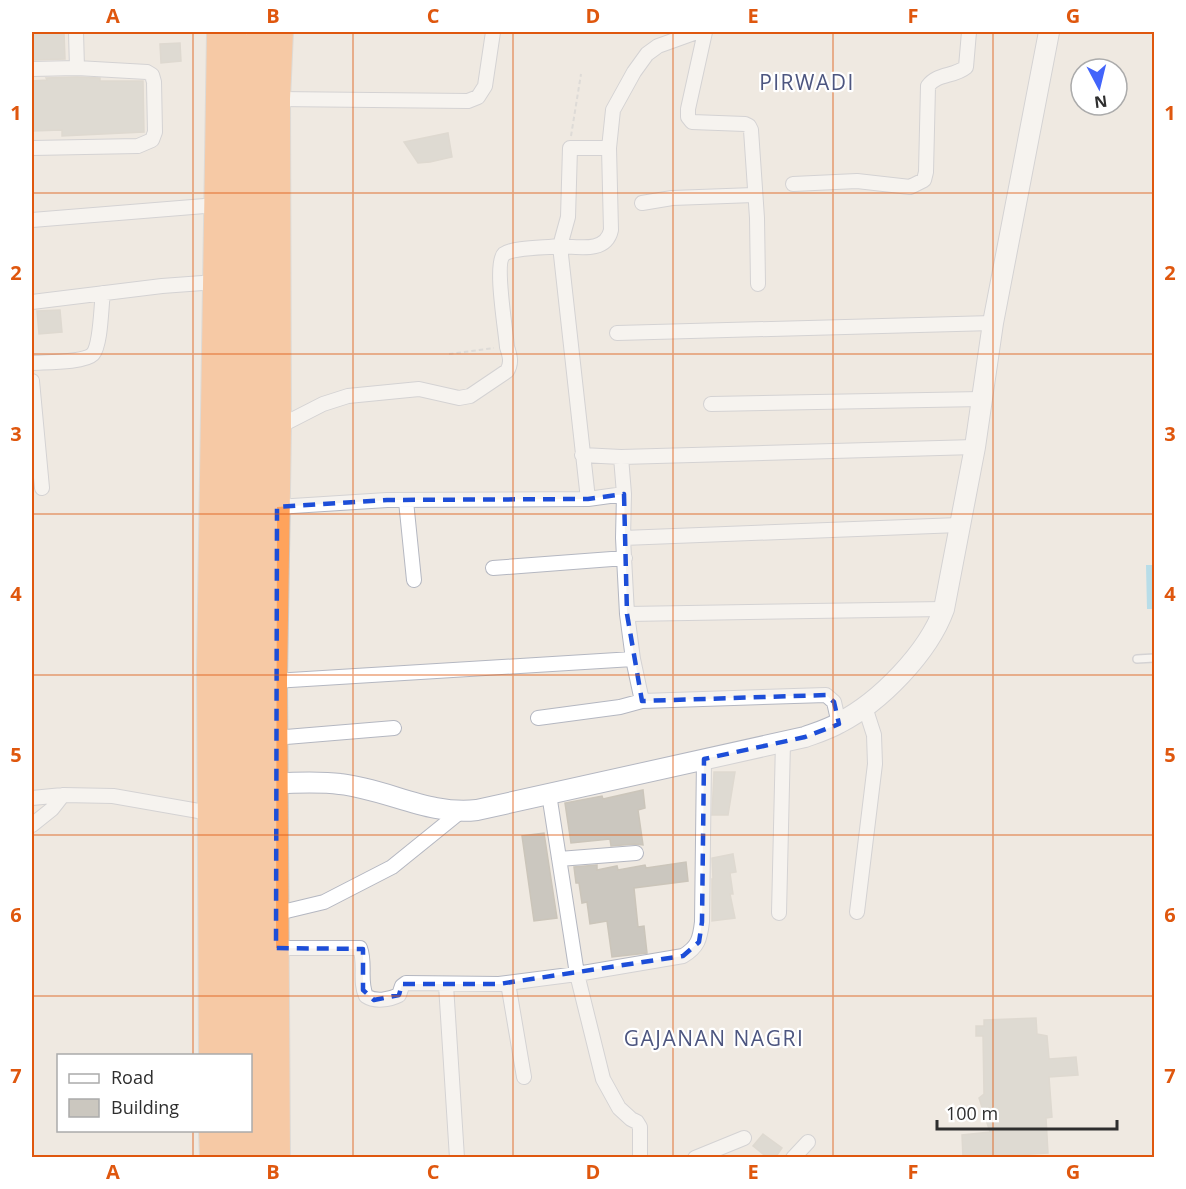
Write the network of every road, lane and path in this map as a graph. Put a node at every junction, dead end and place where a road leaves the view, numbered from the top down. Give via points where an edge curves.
1 (76, 32) edge
2 (220, 32) edge
3 (238, 32) edge
4 (260, 32) edge
5 (280, 32) edge
6 (493, 32) edge
7 (697, 32) edge
8 (705, 32) edge
9 (969, 32) edge
10 (1049, 32) edge
11 (77, 68) junction
12 (32, 69) edge
13 (581, 74) dead end
14 (277, 99) junction
15 (32, 148) edge
16 (570, 148) junction
17 (609, 148) junction
18 (793, 184) dead end
19 (754, 195) junction
20 (642, 203) dead end
21 (217, 205) junction
22 (32, 220) edge
23 (560, 246) junction
24 (216, 282) junction
25 (758, 284) dead end
26 (103, 293) junction
27 (32, 302) edge
28 (993, 323) junction
29 (616, 333) dead end
30 (507, 347) junction
31 (449, 354) dead end
32 (32, 363) edge
33 (32, 381) edge
34 (982, 399) junction
35 (244, 401) junction
36 (711, 404) dead end
37 (278, 427) junction
38 (975, 447) junction
39 (582, 456) junction
40 (621, 457) junction
41 (42, 488) dead end
42 (624, 494) junction
43 (588, 499) junction
44 (406, 501) junction
45 (277, 507) junction
46 (959, 525) junction
47 (623, 538) junction
48 (625, 558) junction
49 (493, 568) dead end
50 (414, 580) dead end
51 (944, 609) junction
52 (627, 614) junction
53 (1155, 658) edge
54 (633, 659) junction
55 (1137, 659) dead end
56 (274, 681) junction
57 (642, 702) junction
58 (865, 707) junction
59 (538, 718) dead end
60 (839, 724) junction
61 (394, 728) dead end
62 (274, 738) junction
63 (783, 742) junction
64 (704, 759) junction
65 (275, 783) junction
66 (549, 794) junction
67 (63, 795) junction
68 (32, 798) edge
69 (460, 812) junction
70 (210, 813) junction
71 (32, 825) edge
72 (636, 853) dead end
73 (559, 859) junction
74 (857, 912) dead end
75 (779, 913) dead end
76 (274, 914) junction
77 (276, 948) junction
78 (577, 974) junction
79 (508, 983) junction
80 (446, 985) junction
81 (212, 1054) edge
82 (235, 1054) edge
83 (524, 1077) dead end
84 (212, 1132) edge
85 (236, 1132) edge
86 (744, 1138) dead end
87 (808, 1143) dead end
88 (213, 1158) edge
89 (236, 1158) edge
90 (256, 1158) edge
91 (277, 1158) edge
92 (457, 1158) edge
93 (640, 1158) edge
94 (695, 1158) edge
95 (794, 1158) edge

1 - 11 street
2 - 21 highway
3 - 35 highway
4 - 35 highway
5 - 14 highway
6 - 14 street via 485,86 478,97 468,101
7 - 17 street via 647,54 613,110
8 - 19 street via 688,117 692,122 749,126
9 - 18 street via 966,67 959,73 937,77 928,86 924,180 910,187 857,181
10 - 28 street
11 - 12 street
11 - 15 street via 141,70 152,75 152,140 138,146
13 - 16 path
14 - 37 highway
16 - 17 street
16 - 23 street via 568,217
17 - 23 street via 609,238 596,247
19 - 20 street
19 - 25 street
21 - 22 street
21 - 24 highway
23 - 30 street via 512,251 500,260
23 - 39 street
24 - 26 street
24 - 70 highway
26 - 27 street
26 - 32 street via 93,354 82,359
28 - 29 street
28 - 34 street
30 - 31 path
30 - 37 street via 507,371 471,396 459,398 419,389 348,396
33 - 41 street
34 - 36 street
34 - 38 street
35 - 82 highway via 232,678
35 - 90 highway via 252,667
37 - 45 highway
38 - 40 street
38 - 46 street
39 - 40 street
39 - 43 street
40 - 42 street
42 - 43 street
42 - 47 street
43 - 44 street
44 - 45 street
44 - 50 street
45 - 56 highway
46 - 47 street
46 - 51 street
47 - 48 street
48 - 49 street
48 - 52 street
51 - 52 street
51 - 58 street via 935,631 892,685
52 - 54 street
53 - 55 lane
54 - 56 street
54 - 57 street
56 - 62 highway
57 - 59 street
57 - 60 street via 826,695 834,702
58 - 60 street
58 - 74 street via 874,735 875,764
60 - 63 street
61 - 62 street
62 - 65 highway
63 - 64 street
63 - 75 street
64 - 66 street
64 - 78 street via 699,942 683,956
65 - 69 street via 341,784
65 - 76 highway
66 - 69 street
66 - 73 street
67 - 68 street
67 - 70 street via 113,796
67 - 71 street
69 - 76 street via 392,867 324,902
70 - 81 highway
72 - 73 street
73 - 78 street
76 - 77 highway
77 - 80 street via 360,948 363,990 374,1000 399,995 406,983
77 - 91 highway
78 - 79 street
78 - 93 street via 603,1078 619,1108 640,1127
79 - 80 street
79 - 83 street
80 - 92 street
84 - 88 highway
85 - 89 highway
86 - 94 street
87 - 95 street

